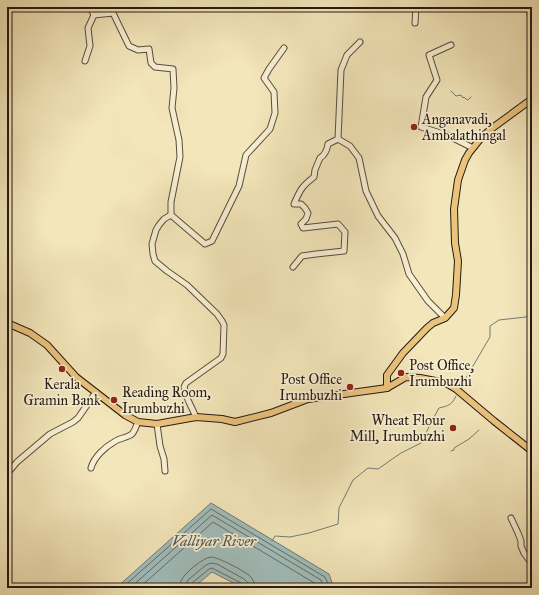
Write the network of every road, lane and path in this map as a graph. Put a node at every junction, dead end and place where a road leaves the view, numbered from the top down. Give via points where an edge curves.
1 (90, 7) edge
2 (416, 7) edge
3 (528, 7) edge
4 (94, 15) junction
5 (532, 22) edge
6 (415, 23) dead end
7 (360, 42) dead end
8 (450, 45) dead end
9 (284, 48) dead end
10 (85, 61) dead end
11 (532, 99) edge
12 (338, 139) junction
13 (473, 148) junction
14 (171, 215) junction
15 (293, 268) dead end
16 (445, 318) junction
17 (7, 323) edge
18 (387, 388) junction
19 (96, 392) junction
20 (196, 417) junction
21 (138, 422) junction
22 (157, 424) junction
23 (531, 449) edge
24 (91, 468) dead end
25 (165, 471) dead end
26 (7, 474) edge
27 (511, 518) dead end
28 (532, 564) edge

1 - 4 street
2 - 6 street
3 - 5 street
4 - 10 street via 88,28 90,46
4 - 14 street via 113,13 129,46 138,50 149,49 154,67 173,69 172,108 180,157
7 - 12 street via 348,55 341,70
8 - 13 street via 429,55 437,80 426,96 421,127
9 - 14 street via 264,78 274,92 275,98 276,112 270,129 246,155 239,186 212,241 205,244
11 - 13 main road via 480,138
12 - 15 street via 328,144 314,177 301,188 294,204 301,204 308,213 301,224 303,228 338,224 345,232 344,251 302,256
12 - 16 street via 350,146 358,158 366,191 378,216 403,254 409,274 428,301
13 - 16 main road via 465,160 458,180 454,209 458,261 456,295 454,308
14 - 20 street via 164,219 156,230 152,244 155,261 187,285 217,314 224,325 221,358 190,379 184,388
16 - 18 main road via 433,323 403,353 387,375
17 - 19 main road via 30,333 47,345 76,377
18 - 20 main road via 308,399 271,413 235,422
18 - 23 main road via 406,377 446,383 463,393
19 - 21 main road
19 - 26 street via 78,418 50,434
20 - 22 main road
21 - 22 main road
21 - 24 street via 132,434 113,442 100,452
22 - 25 street
27 - 28 street via 524,553

